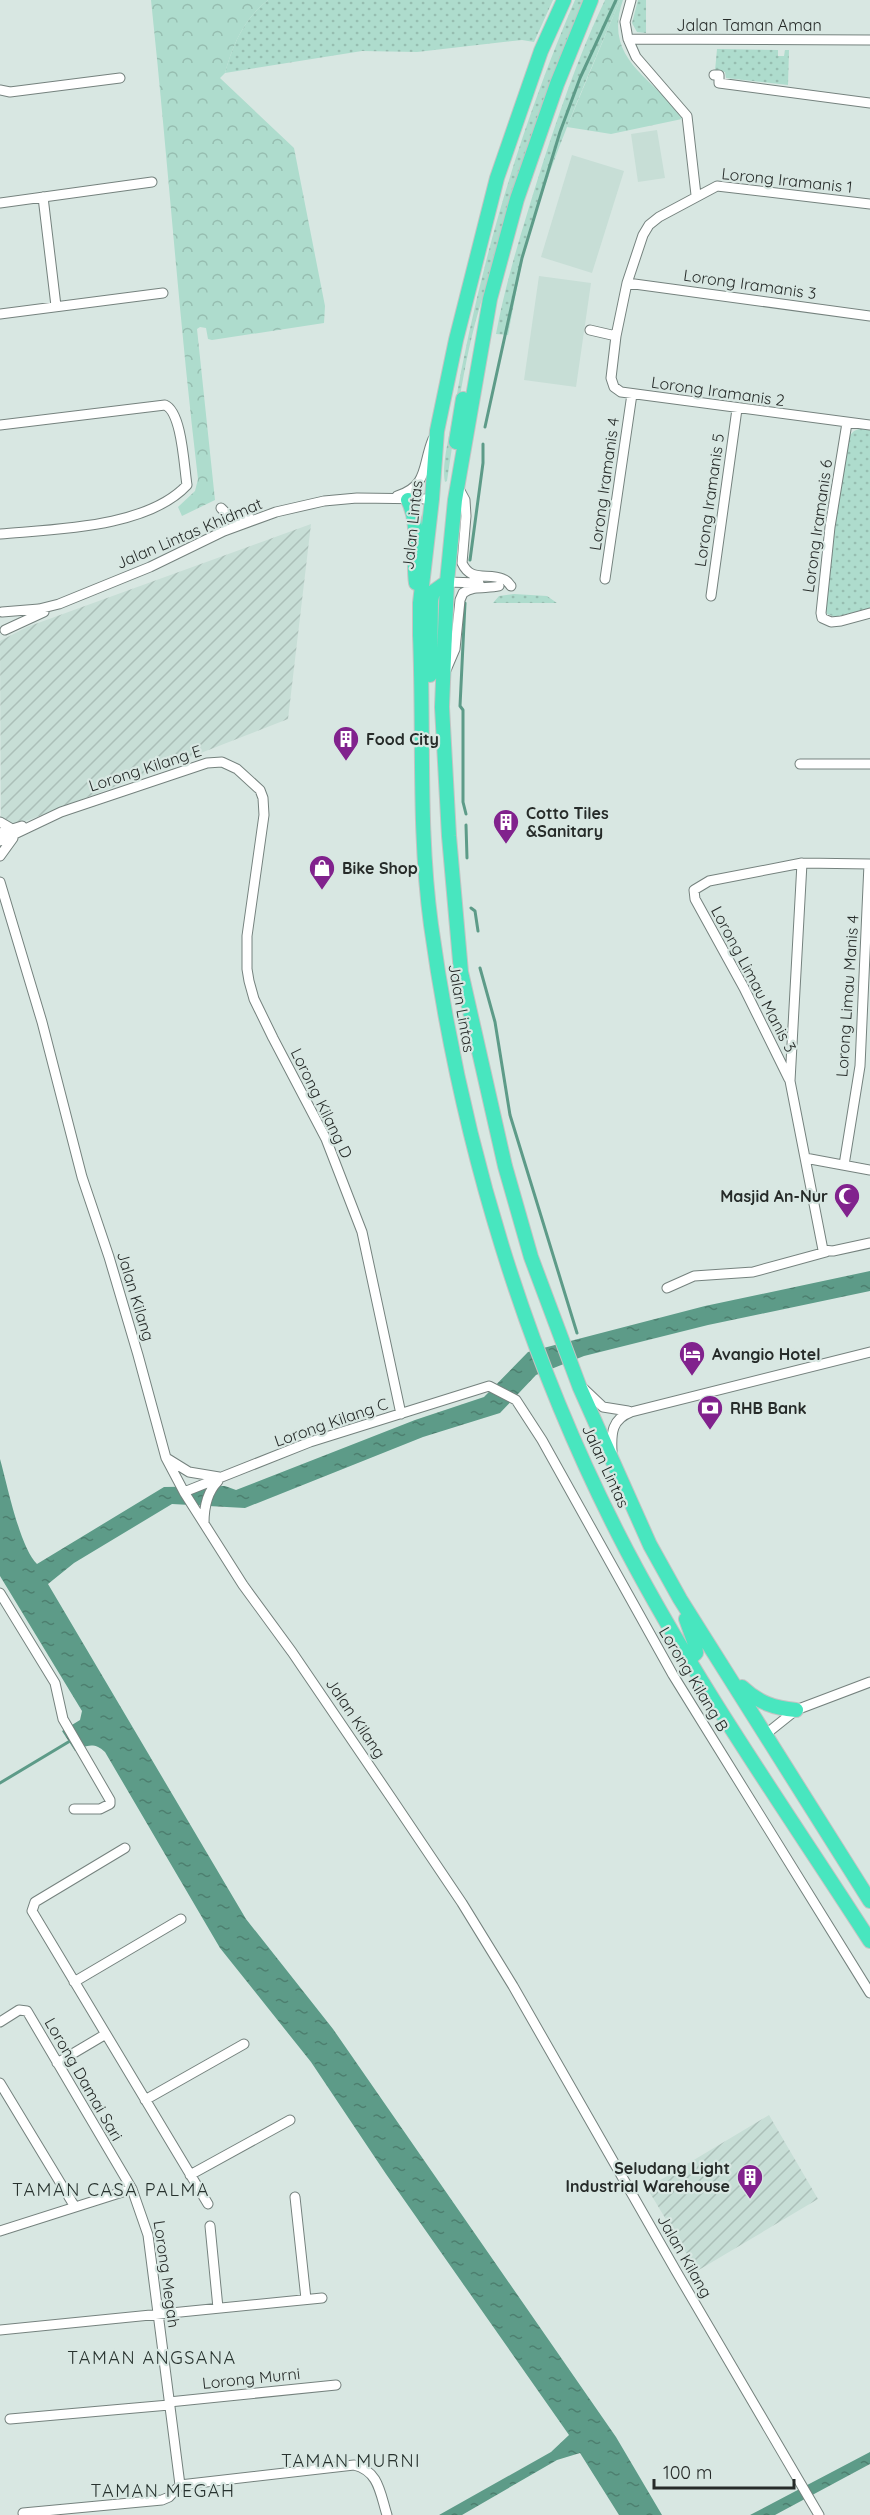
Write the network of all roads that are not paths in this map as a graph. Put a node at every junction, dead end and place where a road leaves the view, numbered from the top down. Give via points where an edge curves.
1 (564, 0) edge
2 (591, 0) edge
3 (631, 0) edge
4 (628, 39) junction
5 (870, 40) edge
6 (714, 75) dead end
7 (120, 78) dead end
8 (0, 90) edge
9 (870, 103) edge
10 (152, 182) dead end
11 (696, 195) junction
12 (43, 197) junction
13 (0, 203) edge
14 (870, 204) edge
15 (627, 283) junction
16 (163, 293) dead end
17 (490, 299) junction
18 (56, 306) junction
19 (0, 314) edge
20 (870, 316) edge
21 (590, 330) dead end
22 (616, 336) junction
23 (632, 394) junction
24 (737, 409) junction
25 (847, 423) junction
26 (0, 425) edge
27 (870, 425) edge
28 (437, 431) junction
29 (458, 487) junction
30 (392, 497) junction
31 (432, 499) junction
32 (408, 500) junction
33 (221, 507) dead end
34 (276, 512) junction
35 (0, 534) edge
36 (605, 579) dead end
37 (447, 582) junction
38 (511, 586) dead end
39 (711, 596) dead end
40 (420, 603) junction
41 (59, 604) junction
42 (1, 611) edge
43 (870, 613) edge
44 (2, 632) edge
45 (444, 676) junction
46 (800, 764) dead end
47 (870, 764) edge
48 (422, 796) junction
49 (264, 806) joint
50 (0, 822) edge
51 (16, 830) junction
52 (0, 833) edge
53 (0, 841) edge
54 (0, 856) edge
55 (802, 863) junction
56 (870, 864) edge
57 (0, 882) edge
58 (790, 1081) junction
59 (805, 1158) junction
60 (844, 1165) junction
61 (870, 1170) edge
62 (870, 1243) edge
63 (826, 1252) junction
64 (668, 1288) dead end
65 (870, 1352) edge
66 (570, 1364) junction
67 (489, 1386) joint
68 (631, 1412) junction
69 (401, 1414) junction
70 (166, 1458) junction
71 (613, 1463) junction
72 (222, 1477) junction
73 (184, 1492) junction
74 (204, 1525) junction
75 (0, 1593) edge
76 (680, 1599) junction
77 (688, 1660) junction
78 (730, 1676) junction
79 (870, 1682) edge
80 (796, 1710) junction
81 (766, 1734) junction
82 (756, 1766) junction
83 (74, 1809) dead end
84 (125, 1848) dead end
85 (870, 1901) edge
86 (181, 1919) dead end
87 (870, 1941) edge
88 (74, 1982) junction
89 (870, 1993) edge
90 (0, 2022) edge
91 (106, 2034) junction
92 (244, 2044) dead end
93 (57, 2062) junction
94 (0, 2083) edge
95 (145, 2100) junction
96 (290, 2120) dead end
97 (190, 2175) junction
98 (132, 2189) junction
99 (295, 2197) dead end
100 (208, 2204) dead end
101 (75, 2207) junction
102 (210, 2226) dead end
103 (0, 2231) edge
104 (322, 2298) dead end
105 (306, 2300) junction
106 (218, 2308) junction
107 (158, 2314) junction
108 (0, 2330) edge
109 (336, 2385) dead end
110 (169, 2403) junction
111 (10, 2419) dead end
112 (180, 2485) junction
113 (22, 2513) dead end
114 (387, 2515) edge
115 (819, 2515) edge

1 - 28 highway, Jalan Lintas via 541,51 497,178
2 - 17 highway, Jalan Lintas via 517,199
3 - 4 street via 625,22
4 - 5 street, Jalan Taman Aman
4 - 11 street via 647,73 687,116
6 - 9 street via 719,75 719,83
7 - 8 street
10 - 12 street
11 - 14 street, Lorong Iramanis 1 via 726,185
11 - 15 street, Lorong Iramanis 1 via 649,225
12 - 13 street
12 - 18 street
15 - 20 street, Lorong Iramanis 3
15 - 22 street, Lorong Iramanis 1
16 - 18 street
17 - 29 highway, Jalan Lintas
17 - 31 highway via 482,310 471,355 449,494 444,499
18 - 19 street
21 - 22 street
22 - 23 street, Lorong Iramanis 2 via 611,378 614,387
23 - 24 street, Lorong Iramanis 2
23 - 36 street, Lorong Iramanis 4
24 - 25 street, Lorong Iramanis 2
24 - 39 street, Lorong Iramanis 5
25 - 27 street, Lorong Iramanis 2
25 - 43 street, Lorong Iramanis 6 via 820,613 831,622
26 - 35 street via 165,405 171,407 177,418 187,485 169,501 126,518 95,525
28 - 30 street via 426,455 422,480 407,493
28 - 31 highway, Jalan Lintas
29 - 37 highway, Jalan Lintas
29 - 38 street via 465,500 465,568 478,576 503,579
30 - 32 street
30 - 34 street, Jalan Lintas Khidmat via 324,501
31 - 32 street
31 - 40 highway, Jalan Lintas
32 - 40 highway via 416,523 414,555
33 - 34 street via 232,519
34 - 41 street, Jalan Lintas Khidmat
37 - 45 highway, Jalan Lintas
37 - 45 street via 499,586 463,592 455,649
37 - 48 highway via 433,592 431,600 428,754
40 - 48 highway, Jalan Lintas
41 - 42 street, Jalan Lintas Khidmat
41 - 44 street
42 - 44 street via 6,620
45 - 66 highway, Jalan Lintas via 449,836 461,972 505,1166 531,1257
46 - 47 street
48 - 77 highway, Jalan Lintas via 432,934 449,1037 483,1186 522,1307 578,1445 626,1550
49 - 51 street, Lorong Kilang E via 260,790 249,778 230,765 215,762 116,792
49 - 69 street, Lorong Kilang D via 247,936 249,981 273,1038 326,1139 362,1232
50 - 51 street
51 - 52 street
51 - 53 street
51 - 54 street
55 - 56 street
55 - 58 street
55 - 58 street, Lorong Limau Manis 3 via 709,881 694,890 695,899
56 - 60 street, Lorong Limau Manis 4 via 860,1066
57 - 70 street, Jalan Kilang
58 - 59 street
59 - 60 street
59 - 63 street via 819,1235
60 - 61 street
62 - 63 street
63 - 64 street via 753,1272 694,1276
65 - 68 street
66 - 68 street via 583,1387 600,1405
66 - 71 highway, Jalan Lintas
67 - 69 street, Lorong Kilang C
67 - 89 street, Lorong Kilang B via 516,1400 542,1440 673,1674
68 - 71 street via 622,1415 613,1427
69 - 72 street, Lorong Kilang C via 310,1442
70 - 72 street via 189,1472
70 - 73 street, Jalan Kilang
71 - 76 highway, Jalan Lintas via 650,1545
72 - 73 street, Lorong Kilang C
72 - 74 street via 207,1499
73 - 74 street, Jalan Kilang
74 - 115 street, Jalan Kilang via 462,1903
75 - 83 street via 55,1683 63,1719 110,1800 100,1809
76 - 77 highway via 695,1644 696,1653
76 - 78 highway, Jalan Lintas
77 - 82 highway, Jalan Lintas
78 - 80 highway via 762,1703
78 - 81 highway, Jalan Lintas
79 - 80 street
80 - 81 street
81 - 82 highway via 758,1746
81 - 85 highway, Jalan Lintas
82 - 87 highway, Jalan Lintas
84 - 88 street via 32,1907
86 - 88 street
88 - 91 street
90 - 93 street, Lorong Damai Sari via 19,2010 27,2011
91 - 93 street
91 - 95 street
92 - 95 street
93 - 98 street, Lorong Damai Sari
94 - 101 street
95 - 97 street
96 - 97 street
97 - 100 street
98 - 101 street
98 - 107 street, Lorong Megah via 148,2235
99 - 105 street
101 - 103 street
102 - 106 street
104 - 105 street
105 - 106 street
106 - 107 street
107 - 108 street
107 - 110 street, Lorong Megah
109 - 110 street, Lorong Murni
110 - 111 street, Lorong Murni
110 - 112 street, Lorong Megah
112 - 113 street via 162,2500
112 - 114 street via 354,2465 367,2468 376,2481

